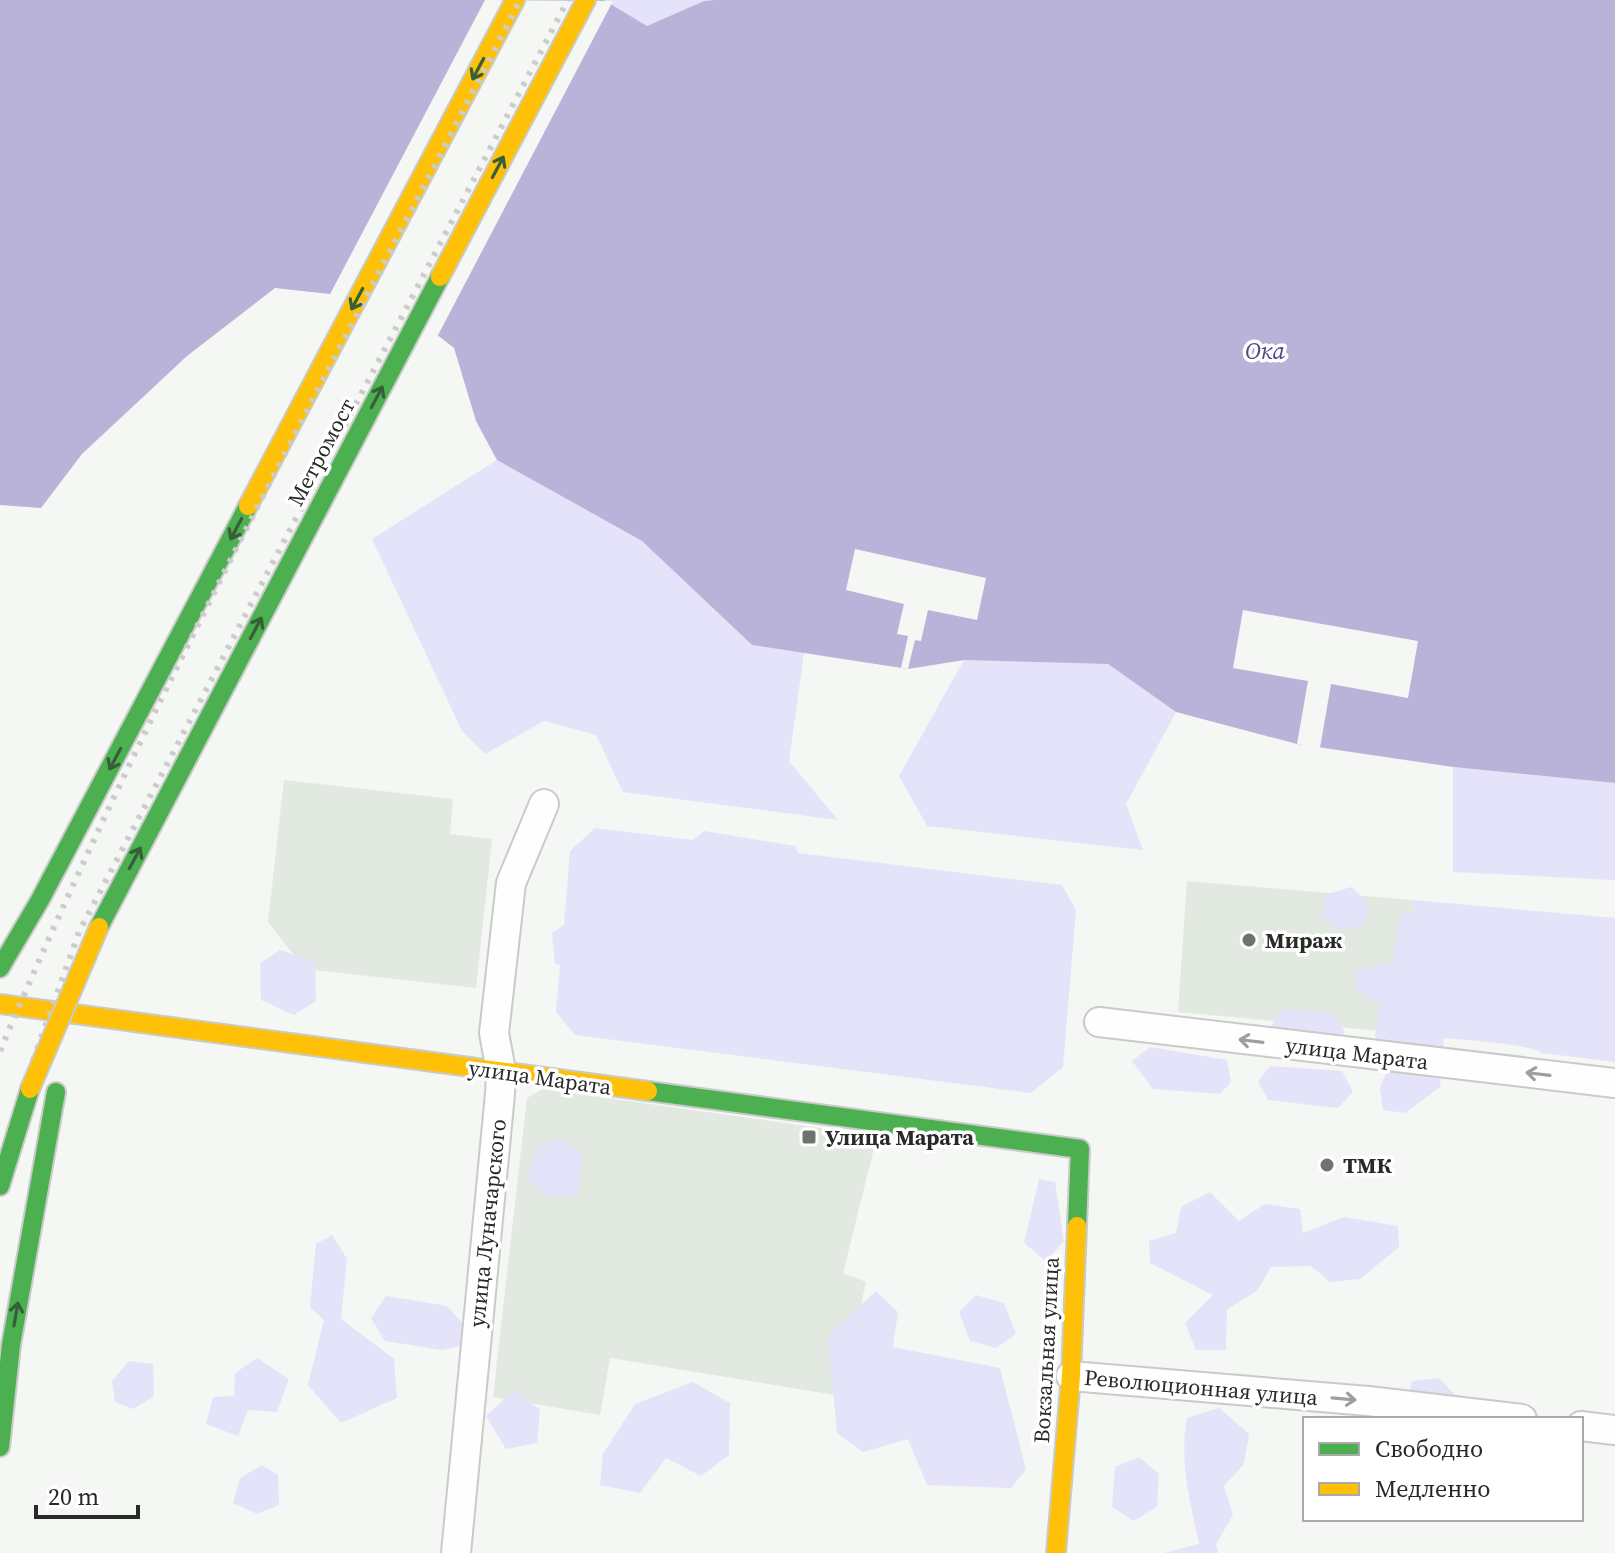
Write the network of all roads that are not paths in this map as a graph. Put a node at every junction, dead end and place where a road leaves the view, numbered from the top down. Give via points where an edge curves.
1 (515, 0) edge
2 (586, 0) edge
3 (544, 804) dead end
4 (40, 900) junction
5 (99, 927) junction
6 (0, 968) edge
7 (0, 1002) edge
8 (1099, 1022) dead end
9 (67, 1047) dead end
10 (501, 1071) junction
11 (1615, 1083) edge
12 (58, 1085) dead end
13 (1080, 1149) joint
14 (0, 1186) edge
15 (1071, 1376) junction
16 (1505, 1417) edge
17 (1583, 1426) edge
18 (1615, 1430) edge
19 (0, 1447) edge
20 (456, 1553) edge
21 (1056, 1553) edge

1 -> 4 main road, Метромост
5 -> 2 main road, Метромост
3 - 10 street, улица Луначарского via 511,883 494,1033
4 - 6 main road
4 - 7 main road
5 - 9 main road, bridge
5 - 14 main road, bridge via 30,1089
7 - 10 main road, улица Марата
11 -> 8 street, улица Марата
10 - 13 main road, улица Марата
10 - 20 street, улица Луначарского
19 -> 12 main road via 11,1345
13 - 15 main road, Вокзальная улица
15 -> 16 street, Революционная улица
15 - 21 main road, Вокзальная улица
17 - 18 street

